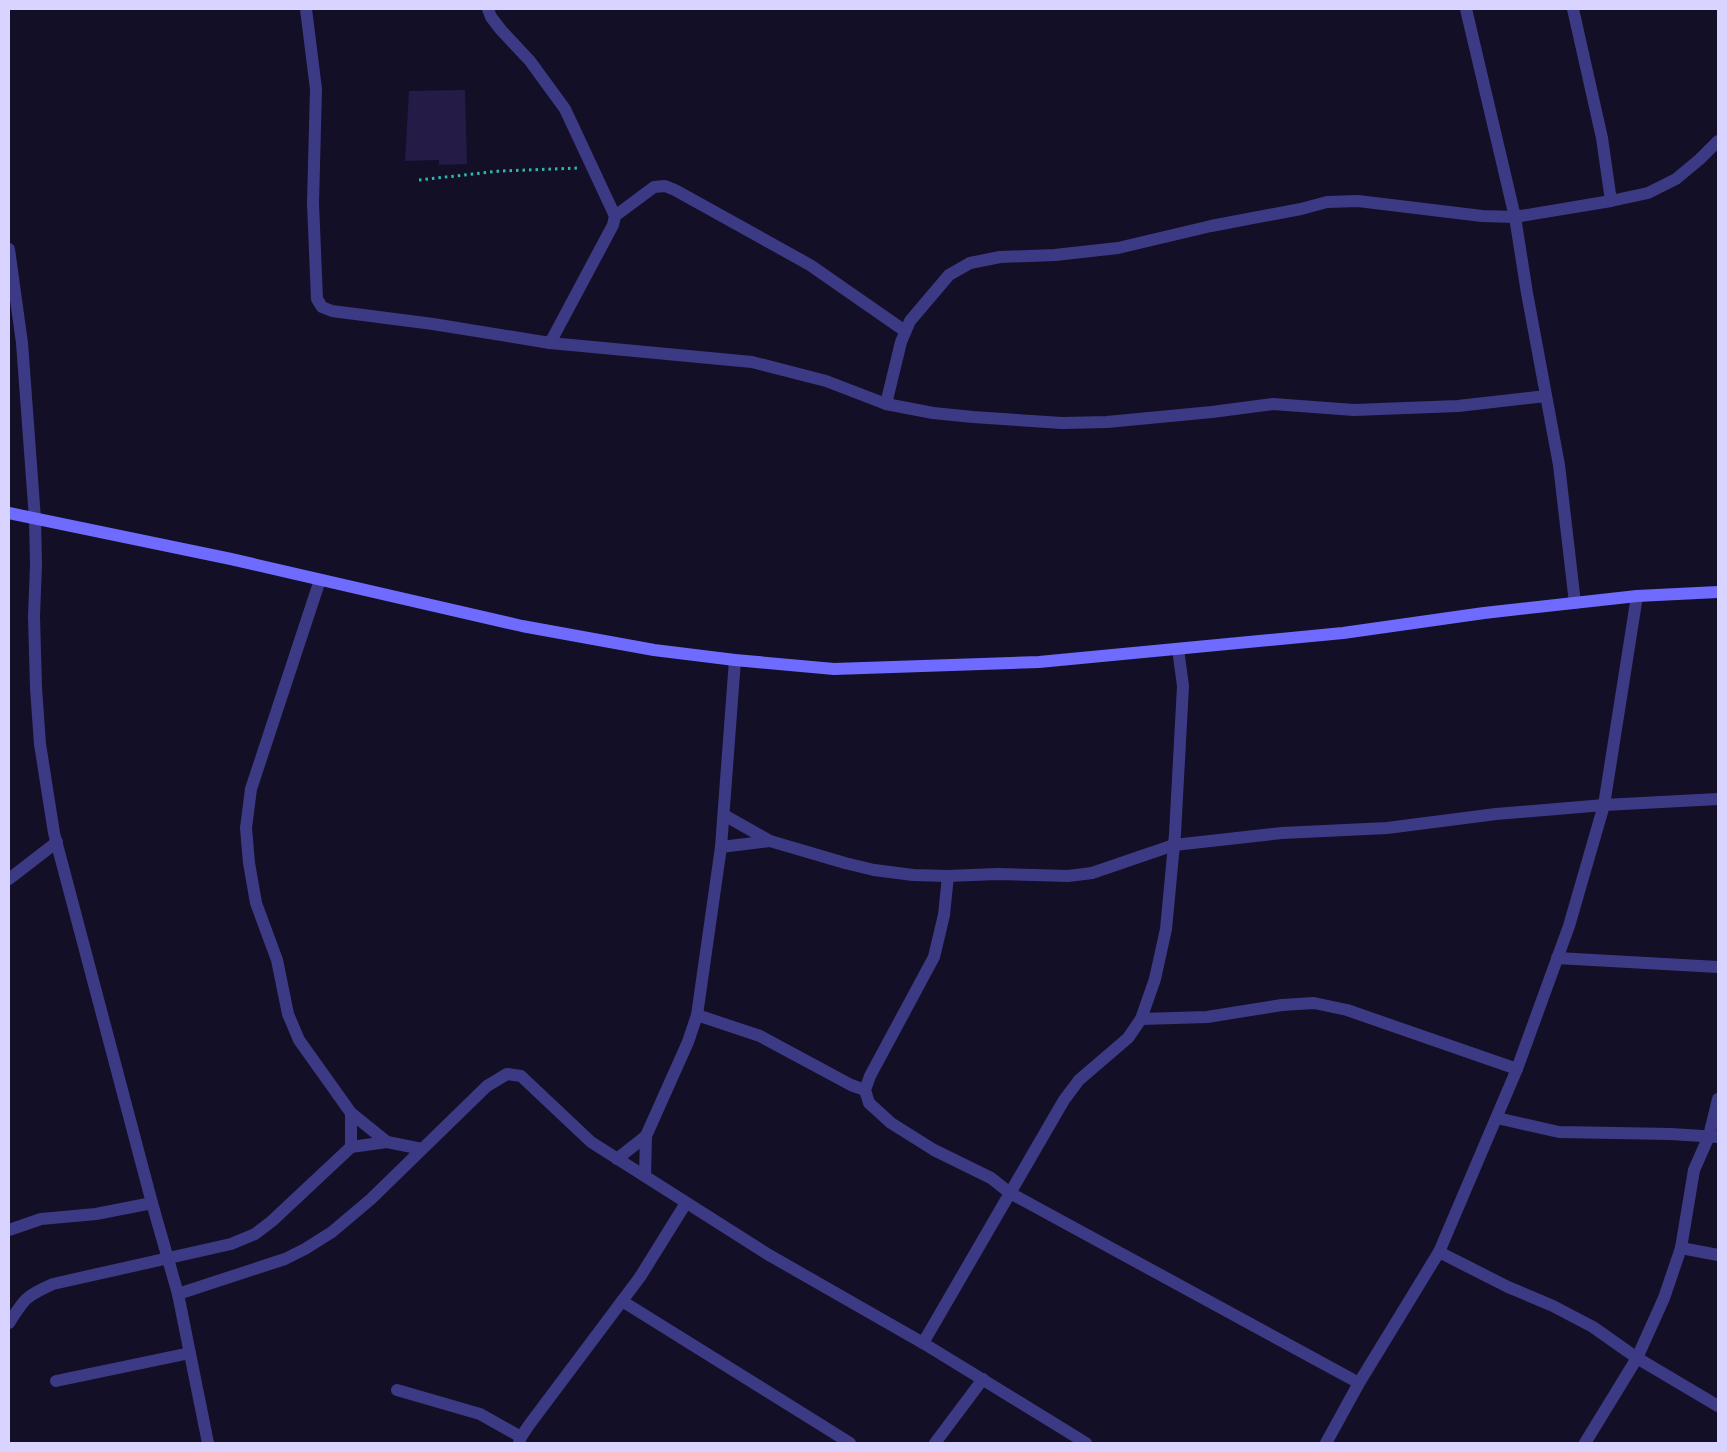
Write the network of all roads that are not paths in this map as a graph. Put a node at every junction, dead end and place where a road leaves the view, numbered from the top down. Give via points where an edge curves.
1 (306, 9) edge
2 (488, 9) edge
3 (1466, 9) edge
4 (1573, 9) edge
5 (1718, 141) edge
6 (1611, 201) junction
7 (615, 216) junction
8 (1515, 217) junction
9 (9, 248) edge
10 (905, 331) junction
11 (550, 343) junction
12 (1546, 396) junction
13 (886, 404) junction
14 (9, 514) edge
15 (36, 519) junction
16 (320, 580) junction
17 (1718, 592) edge
18 (1637, 596) junction
19 (1575, 603) junction
20 (1178, 649) junction
21 (735, 660) junction
22 (1718, 799) edge
23 (1604, 805) junction
24 (724, 815) junction
25 (770, 841) junction
26 (57, 842) junction
27 (1174, 845) junction
28 (721, 847) junction
29 (948, 876) junction
30 (9, 879) edge
31 (1557, 958) junction
32 (1718, 967) edge
33 (697, 1015) junction
34 (1141, 1019) junction
35 (1517, 1069) junction
36 (866, 1090) junction
37 (1718, 1099) edge
38 (351, 1113) junction
39 (1497, 1118) junction
40 (646, 1136) junction
41 (1713, 1136) edge
42 (387, 1142) junction
43 (351, 1147) junction
44 (422, 1149) junction
45 (617, 1159) junction
46 (645, 1176) junction
47 (1010, 1193) junction
48 (152, 1203) junction
49 (686, 1203) junction
50 (9, 1230) edge
51 (1681, 1248) junction
52 (1438, 1252) junction
53 (1718, 1255) edge
54 (167, 1257) junction
55 (178, 1294) junction
56 (622, 1301) junction
57 (9, 1323) edge
58 (923, 1342) junction
59 (190, 1353) junction
60 (1637, 1358) junction
61 (983, 1379) junction
62 (56, 1381) dead end
63 (1359, 1383) junction
64 (397, 1390) dead end
65 (1718, 1406) edge
66 (520, 1440) edge
67 (208, 1443) edge
68 (850, 1443) edge
69 (935, 1443) edge
70 (1086, 1443) edge
71 (1326, 1443) edge
72 (1586, 1443) edge

1 - 11 street via 316,89 313,203 317,299 322,307 332,312
2 - 7 street via 501,30 530,61 565,109
3 - 8 street
4 - 6 street via 1602,138
5 - 6 street via 1676,178 1648,193
6 - 8 street
7 - 10 street via 654,186 676,190 810,265
7 - 11 street
8 - 10 street via 1335,201 1118,248 970,262 949,276
8 - 12 street
9 - 15 street via 22,343
10 - 13 street
11 - 13 street via 752,362 826,381
12 - 13 street via 1458,406 1364,409 1273,404 1108,422 1062,423 933,413
12 - 19 street via 1559,465
14 - 15 street
15 - 16 street
15 - 26 street via 36,688 40,744
16 - 21 street via 522,626 654,650
16 - 38 street via 251,789 246,828 256,903 277,960 288,1014 299,1040
17 - 18 street
18 - 19 street
18 - 23 street
19 - 20 street via 1343,633
20 - 21 street via 1039,662 834,669
20 - 27 street via 1183,686
21 - 24 street
22 - 23 street
23 - 27 street via 1387,828 1282,833
23 - 31 street
24 - 25 street
24 - 28 street
25 - 28 street
25 - 29 street via 874,870
26 - 30 street
26 - 48 street
27 - 29 street via 1092,873
27 - 34 street via 1166,929 1155,979
28 - 33 street
29 - 36 street via 944,915 934,957 870,1076
31 - 32 street
31 - 35 street
33 - 36 street via 760,1036
33 - 40 street
34 - 35 street via 1207,1017 1314,1003 1347,1010
34 - 47 street via 1128,1038 1079,1080
35 - 39 street
36 - 47 street via 869,1103 891,1123 934,1150 991,1178
37 - 41 street
38 - 42 street
38 - 43 street
39 - 41 street via 1559,1132
39 - 52 street
40 - 45 street
40 - 46 street
41 - 51 street via 1694,1170
42 - 43 street
42 - 44 street
43 - 54 street via 272,1222 255,1234 230,1244
44 - 45 street via 487,1086 507,1074 521,1076 591,1142
44 - 55 street via 332,1232 305,1250
45 - 46 street
46 - 49 street
47 - 58 street
47 - 63 street
48 - 50 street via 96,1214 41,1219
48 - 54 street
49 - 56 street
49 - 58 street via 769,1256
51 - 53 street
51 - 60 street via 1664,1298
52 - 60 street via 1593,1327
52 - 63 street
54 - 55 street
54 - 57 street via 53,1284 24,1300
55 - 59 street
56 - 66 street
56 - 68 street
58 - 61 street
59 - 62 street
59 - 67 street
60 - 65 street
60 - 72 street
61 - 69 street
61 - 70 street
63 - 71 street
64 - 66 street via 480,1414

